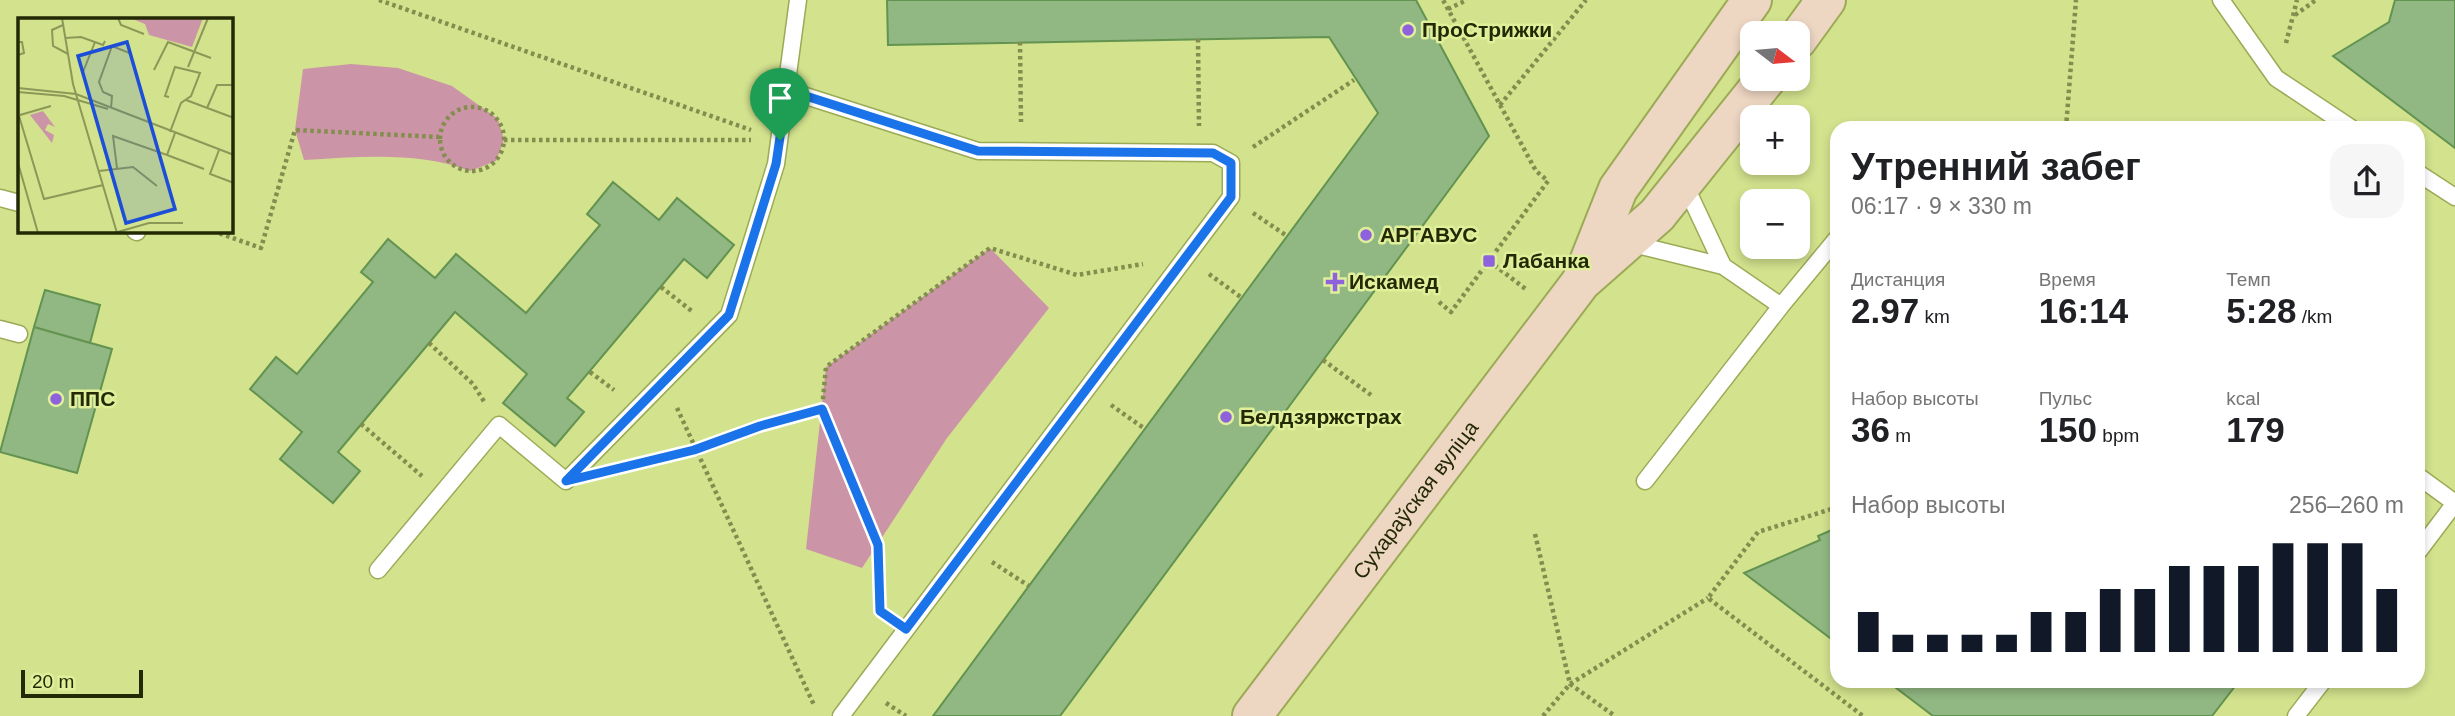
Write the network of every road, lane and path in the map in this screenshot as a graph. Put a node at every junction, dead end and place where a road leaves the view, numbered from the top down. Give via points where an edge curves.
1 (379, 0) edge
2 (798, 0) edge
3 (1443, 0) edge
4 (1467, 0) edge
5 (1586, 0) edge
6 (1826, 0) edge
7 (2076, 0) edge
8 (2221, 0) edge
9 (2316, 0) edge
10 (1745, 4) edge
11 (1448, 9) junction
12 (2295, 15) dead end
13 (1810, 22) edge
14 (1198, 39) dead end
15 (1020, 42) dead end
16 (1354, 80) dead end
17 (787, 90) junction
18 (1756, 91) edge
19 (1500, 105) junction
20 (2067, 121) edge
21 (2340, 121) edge
22 (439, 137) junction
23 (505, 140) junction
24 (780, 140) junction
25 (1022, 152) junction
26 (1199, 153) junction
27 (1231, 163) junction
28 (2425, 178) edge
29 (1684, 182) junction
30 (1231, 197) junction
31 (2455, 197) edge
32 (0, 198) edge
33 (18, 202) edge
34 (219, 233) edge
35 (1287, 236) dead end
36 (1626, 242) junction
37 (1830, 247) edge
38 (1185, 257) junction
39 (1723, 266) junction
40 (1581, 282) junction
41 (661, 286) dead end
42 (1242, 298) dead end
43 (1439, 302) dead end
44 (1782, 306) junction
45 (0, 328) edge
46 (716, 329) junction
47 (19, 334) dead end
48 (429, 343) dead end
49 (1323, 360) dead end
50 (666, 381) junction
51 (1087, 388) junction
52 (1371, 395) dead end
53 (822, 409) junction
54 (361, 424) dead end
55 (499, 425) junction
56 (1145, 429) dead end
57 (694, 450) junction
58 (566, 481) junction
59 (1645, 481) dead end
60 (2425, 481) edge
61 (443, 494) junction
62 (1830, 510) edge
63 (1535, 534) dead end
64 (2425, 543) edge
65 (968, 546) junction
66 (378, 570) dead end
67 (1029, 586) dead end
68 (1708, 598) junction
69 (906, 629) junction
70 (1570, 684) junction
71 (2317, 688) edge
72 (819, 716) edge
73 (841, 716) edge
74 (1252, 716) edge
75 (1543, 716) edge
76 (1615, 716) edge
77 (1863, 716) edge
78 (2296, 716) edge

1 - 24 path
2 - 17 lane
3 - 11 path
4 - 11 path
5 - 19 path
6 - 13 main road
7 - 20 path
8 - 21 lane via 2276,78
9 - 12 path
10 - 40 main road, Сухараўская вуліца via 1618,189
11 - 19 path
14 - 26 path
15 - 25 path
16 - 27 path
17 - 24 lane
17 - 25 lane via 978,151
18 - 29 main road, Сухараўская вуліца
19 - 43 path via 1536,171 1549,181 1451,312
22 - 23 path via 449,116 468,106 490,111
22 - 23 path via 451,164 470,172 498,159
22 - 34 path via 295,130 261,248
23 - 24 path
24 - 46 lane via 729,315
25 - 26 lane
26 - 27 lane via 1213,153
27 - 30 lane
28 - 31 lane
29 - 36 main road, Сухараўская вуліца via 1657,215
29 - 39 lane
30 - 35 path
30 - 38 lane
32 - 33 lane
36 - 39 lane
36 - 40 main road, Сухараўская вуліца
37 - 44 lane
38 - 42 path
38 - 51 lane
38 - 53 path via 1077,275 990,248 826,367
39 - 44 lane
40 - 74 main road, Сухараўская вуліца
41 - 46 path
44 - 59 lane
45 - 47 lane
46 - 50 lane
48 - 55 path via 473,384
49 - 52 path
50 - 57 path
50 - 58 lane
51 - 56 path
51 - 65 lane
53 - 57 path
53 - 69 path via 878,545 880,611
54 - 61 path
55 - 58 lane
55 - 61 lane
57 - 58 path
57 - 72 path
60 - 64 lane via 2455,503
61 - 66 lane
62 - 68 path via 1758,532
63 - 70 path
65 - 67 path
65 - 69 lane
68 - 70 path
68 - 77 path
69 - 73 lane
70 - 75 path
70 - 76 path
71 - 78 lane

